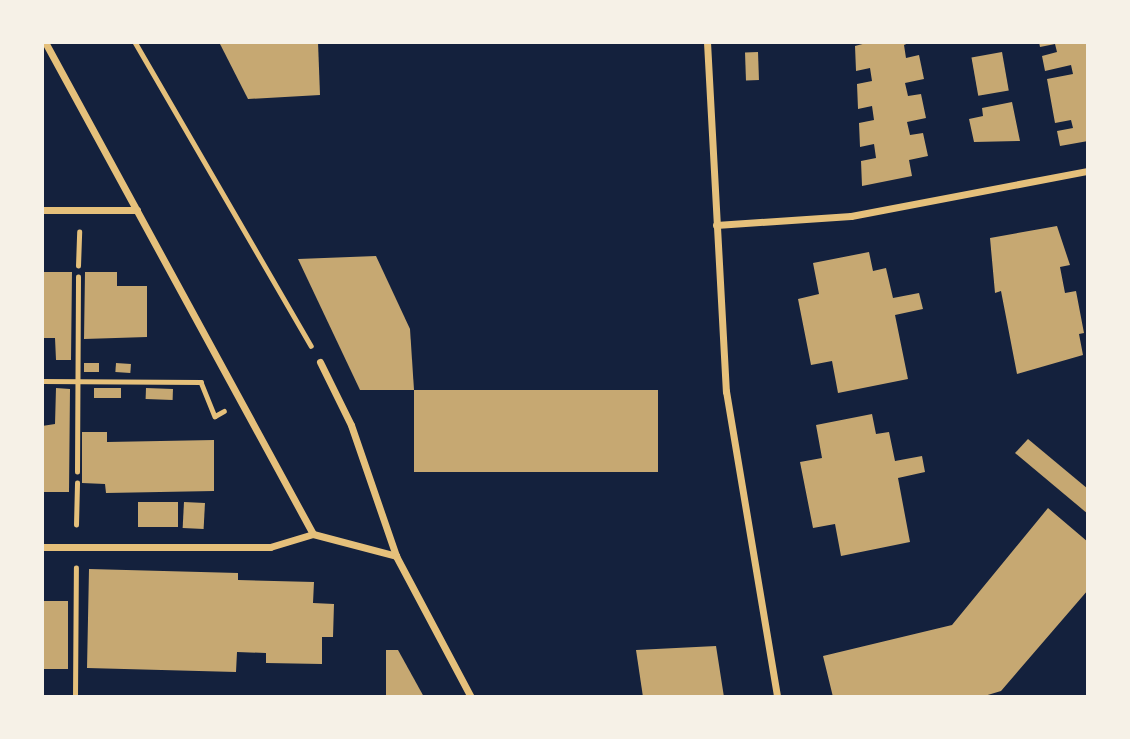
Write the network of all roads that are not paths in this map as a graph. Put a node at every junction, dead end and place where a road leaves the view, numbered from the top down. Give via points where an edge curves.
1 (45, 42) edge
2 (707, 42) edge
3 (1088, 171) edge
4 (137, 210) junction
5 (42, 211) edge
6 (716, 225) junction
7 (320, 362) road end
8 (313, 534) junction
9 (42, 547) edge
10 (396, 556) junction
11 (471, 697) edge
12 (777, 697) edge

1 - 4 street
2 - 6 street
3 - 6 street via 851,216
4 - 5 street
4 - 8 street
6 - 12 street via 726,391
7 - 10 street via 351,425
8 - 9 street via 270,547
8 - 10 street
10 - 11 street

